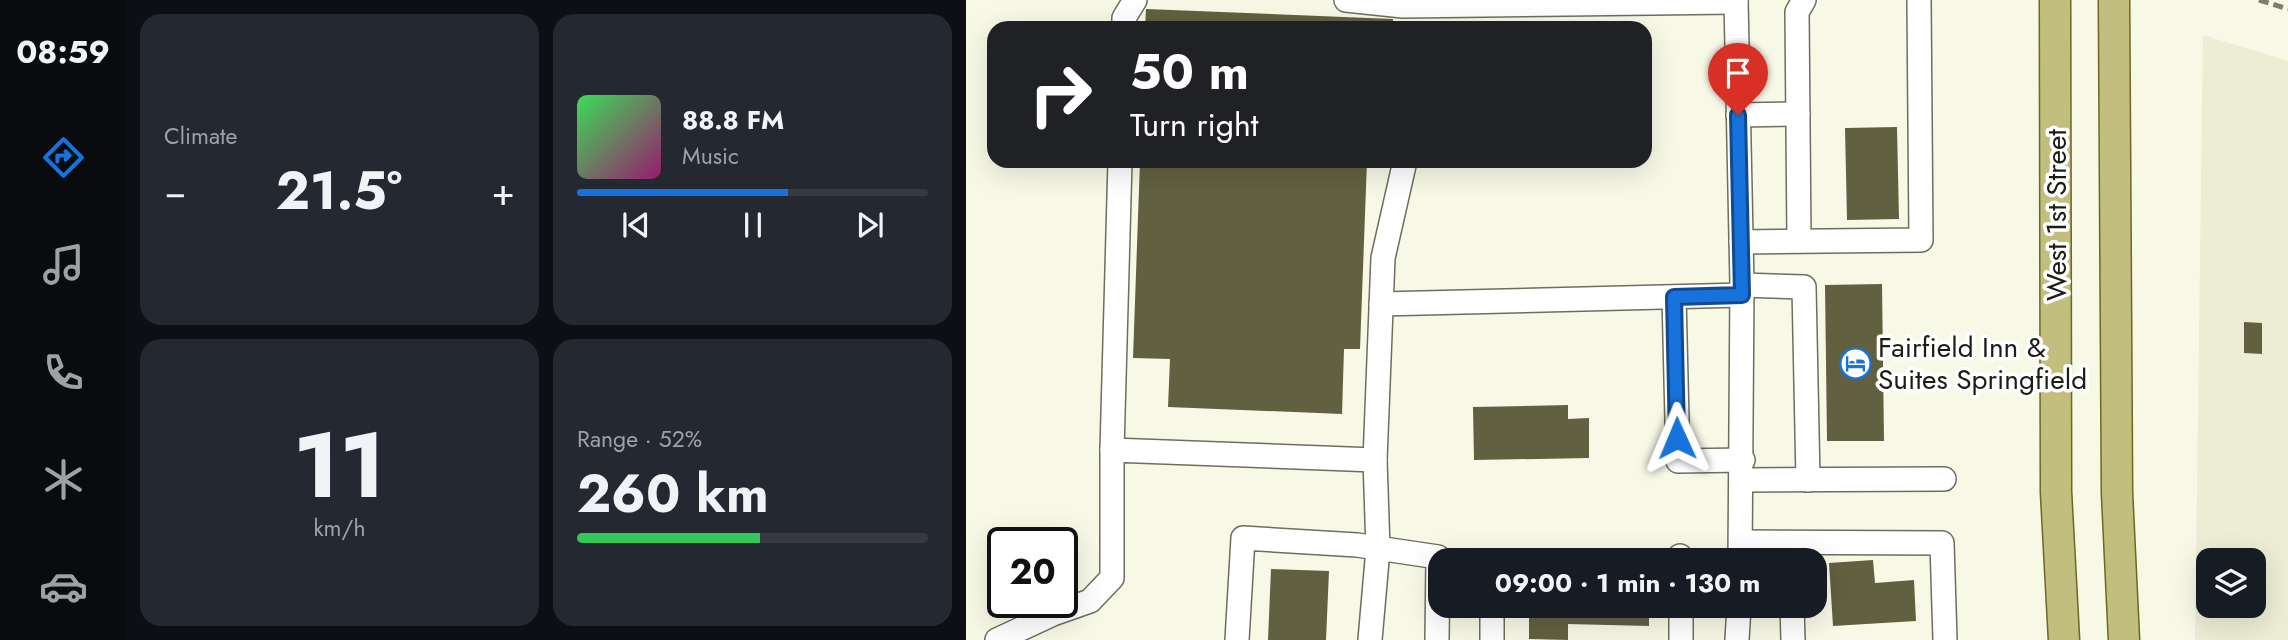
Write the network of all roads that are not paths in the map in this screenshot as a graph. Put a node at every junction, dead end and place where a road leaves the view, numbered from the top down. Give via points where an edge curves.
1 (1135, 0) edge
2 (1346, 0) edge
3 (1804, 0) edge
4 (1919, 0) edge
5 (2114, 0) edge
6 (1736, 1) edge
7 (2055, 7) edge
8 (1403, 11) edge
9 (1124, 21) edge
10 (1798, 114) junction
11 (1738, 115) junction
12 (1120, 168) edge
13 (1403, 168) edge
14 (1741, 242) junction
15 (1799, 242) junction
16 (1742, 290) junction
17 (1674, 297) junction
18 (1381, 304) junction
19 (1112, 450) junction
20 (1375, 460) junction
21 (1742, 470) junction
22 (1944, 479) dead end
23 (1808, 480) junction
24 (1740, 548) edge
25 (1378, 549) junction
26 (1827, 549) edge
27 (1492, 618) edge
28 (1681, 618) edge
29 (1738, 618) edge
30 (1792, 618) edge
31 (997, 640) edge
32 (1237, 640) edge
33 (1370, 640) edge
34 (1437, 640) edge
35 (1492, 640) edge
36 (1681, 640) edge
37 (1737, 640) edge
38 (1793, 640) edge
39 (1945, 640) edge
40 (2064, 640) edge
41 (2124, 640) edge

1 - 9 street
2 - 8 street
3 - 10 street via 1797,12
4 - 15 street via 1921,240
5 - 41 main road via 2117,493
6 - 8 street
6 - 11 street
7 - 40 main road, West 1st Street via 2056,492
10 - 11 street
10 - 15 street
11 - 14 street
12 - 19 street
13 - 18 street via 1383,258
14 - 15 street
14 - 16 street
16 - 17 street
16 - 21 street
16 - 23 street via 1804,287
17 - 18 street
17 - 21 street via 1678,461
18 - 20 street
19 - 20 street
19 - 31 street via 1112,578 1090,601
20 - 25 street
21 - 23 street
21 - 24 street
22 - 23 street
25 - 32 street via 1242,538
25 - 33 street
25 - 34 street via 1438,556
26 - 39 street via 1942,543
27 - 35 street
28 - 36 street
29 - 37 street
30 - 38 street

